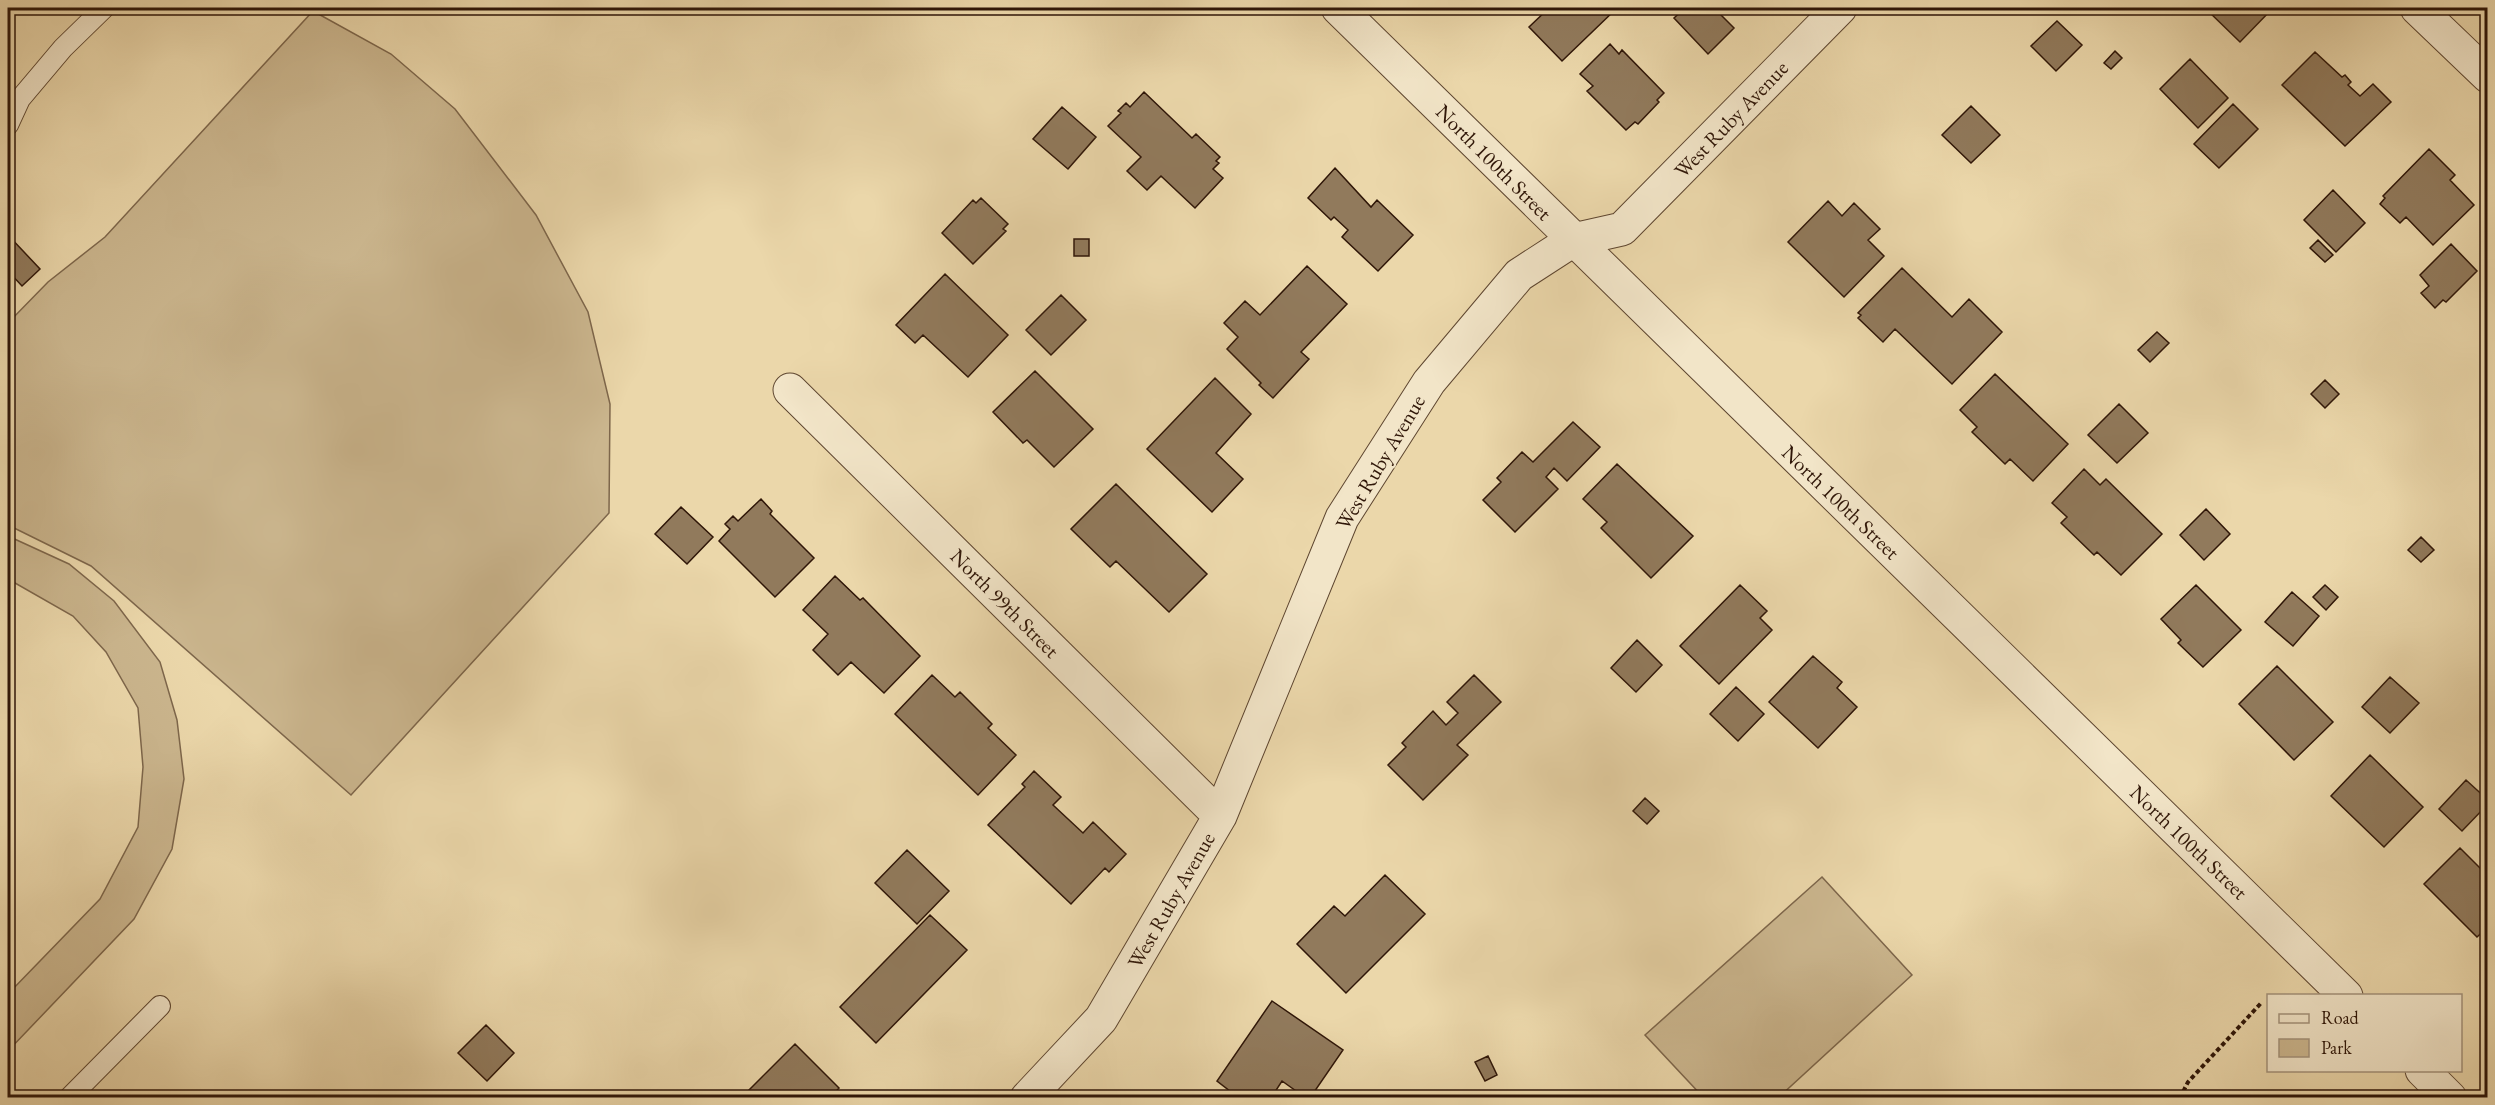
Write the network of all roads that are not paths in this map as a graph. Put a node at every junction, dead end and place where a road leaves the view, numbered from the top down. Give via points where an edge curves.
1 (104, 8) edge
2 (1338, 8) edge
3 (1840, 8) edge
4 (2417, 8) edge
5 (2487, 76) edge
6 (8, 125) edge
7 (1572, 240) junction
8 (790, 390) dead end
9 (1220, 816) junction
10 (2344, 994) edge
11 (160, 1006) dead end
12 (2423, 1072) edge
13 (69, 1098) edge
14 (1027, 1098) edge
15 (2450, 1098) edge

1 - 6 lane via 20,99
2 - 7 street, North 100th Street
3 - 7 street, West Ruby Avenue via 1622,229
4 - 5 street
7 - 9 street, West Ruby Avenue via 1519,275 1428,382 1342,518
7 - 10 street, North 100th Street
8 - 9 street, North 99th Street
9 - 14 street, West Ruby Avenue via 1101,1019
11 - 13 lane
12 - 15 street

